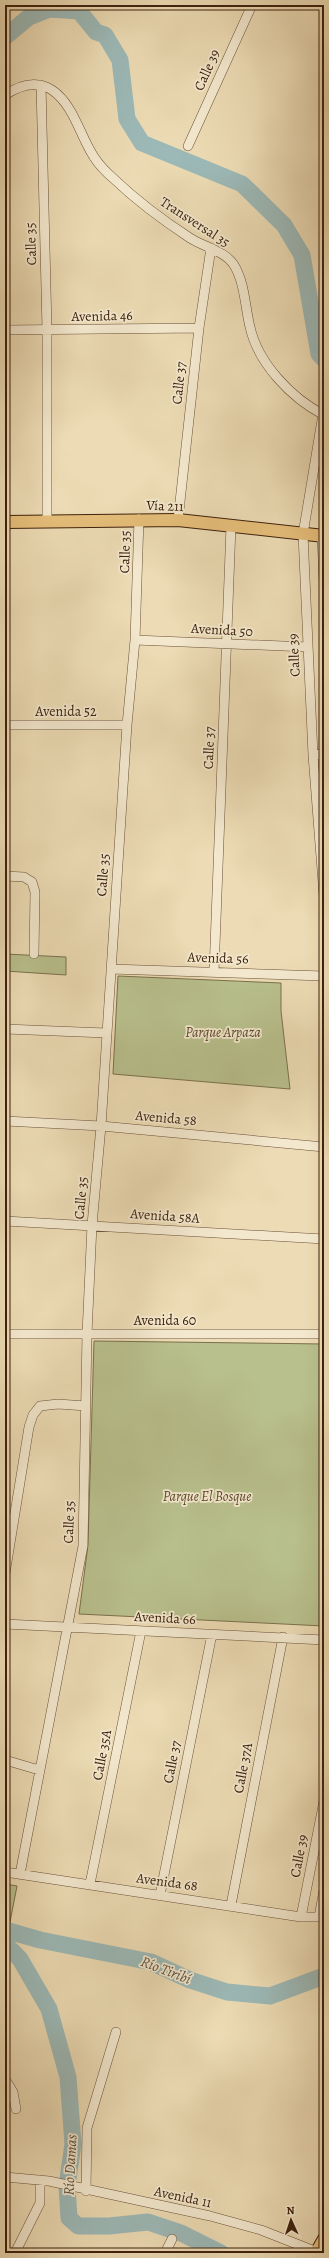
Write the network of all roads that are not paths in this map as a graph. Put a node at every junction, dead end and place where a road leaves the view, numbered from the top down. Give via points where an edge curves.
1 (252, 5) edge
2 (41, 85) junction
3 (5, 95) edge
4 (188, 146) dead end
5 (211, 248) junction
6 (199, 328) junction
7 (5, 330) edge
8 (48, 330) junction
9 (324, 415) edge
10 (140, 520) junction
11 (178, 520) junction
12 (47, 521) junction
13 (5, 522) edge
14 (230, 526) junction
15 (303, 534) junction
16 (323, 536) edge
17 (324, 582) edge
18 (135, 640) junction
19 (227, 645) junction
20 (307, 647) junction
21 (5, 725) edge
22 (127, 725) junction
23 (324, 754) edge
24 (313, 755) junction
25 (5, 876) edge
26 (324, 895) edge
27 (34, 954) dead end
28 (111, 969) junction
29 (214, 972) junction
30 (324, 976) edge
31 (5, 1029) edge
32 (106, 1033) junction
33 (5, 1121) edge
34 (101, 1126) junction
35 (324, 1147) edge
36 (5, 1221) edge
37 (92, 1225) junction
38 (324, 1239) edge
39 (5, 1334) edge
40 (87, 1334) junction
41 (324, 1334) edge
42 (86, 1406) junction
43 (5, 1574) edge
44 (5, 1624) edge
45 (68, 1627) junction
46 (141, 1631) junction
47 (212, 1634) junction
48 (283, 1637) junction
49 (324, 1640) edge
50 (5, 1760) edge
51 (39, 1770) junction
52 (324, 1801) edge
53 (5, 1872) edge
54 (20, 1874) junction
55 (90, 1884) junction
56 (324, 1890) edge
57 (160, 1895) junction
58 (231, 1905) junction
59 (301, 1917) junction
60 (322, 1917) edge
61 (116, 2032) dead end
62 (5, 2079) edge
63 (16, 2109) dead end
64 (5, 2177) edge
65 (45, 2181) junction
66 (82, 2190) junction
67 (172, 2239) dead end
68 (324, 2239) edge
69 (16, 2253) edge
70 (165, 2253) edge
71 (318, 2253) edge

1 - 4 street, Calle 39
2 - 3 street via 28,84 17,87
2 - 5 street, Transversal 35 via 52,90 64,101 94,157 113,179 192,240
2 - 8 street, Calle 35
5 - 6 street, Calle 37
5 - 9 street, Transversal 35 via 234,266 242,288 250,328 267,364 293,393
6 - 8 street, Avenida 46
6 - 11 street, Calle 37
7 - 8 street, Avenida 46
8 - 12 street, Calle 35
9 - 15 street, Calle 39
10 - 11 main road, Vía 211
10 - 12 main road, Vía 211
10 - 18 street, Calle 35
11 - 14 main road, Vía 211
12 - 13 main road, Vía 211
14 - 15 main road, Vía 211
14 - 19 street, Calle 37
15 - 16 main road, Vía 211
15 - 20 street, Calle 39
16 - 17 street
18 - 19 street, Avenida 50
18 - 22 street, Calle 35
19 - 20 street, Avenida 50
19 - 29 street, Calle 37
20 - 24 street, Calle 39
21 - 22 street, Avenida 52
22 - 28 street, Calle 35
23 - 24 street
24 - 26 street, Calle 39
25 - 27 street via 24,877 32,882 35,892
28 - 29 street, Avenida 56
28 - 32 street, Calle 35
29 - 30 street, Avenida 56
31 - 32 street
32 - 34 street, Calle 35
33 - 34 street, Avenida 58
34 - 35 street, Avenida 58
34 - 37 street, Calle 35
36 - 37 street, Avenida 58A
37 - 38 street, Avenida 58A
37 - 40 street, Calle 35
39 - 40 street, Avenida 60
40 - 41 street, Avenida 60
40 - 42 street, Calle 35
42 - 43 street via 40,1406 33,1415
42 - 45 street, Calle 35 via 83,1546
44 - 45 street, Avenida 66
45 - 46 street, Avenida 66
45 - 51 street, Calle 35
46 - 47 street, Avenida 66
46 - 55 street, Calle 35A
47 - 48 street, Avenida 66
47 - 57 street, Calle 37
48 - 49 street, Avenida 66
48 - 58 street, Calle 37A
50 - 51 street
51 - 54 street, Calle 35
52 - 59 street, Calle 39
53 - 54 street, Avenida 68
54 - 55 street, Avenida 68
55 - 57 street, Avenida 68
56 - 60 street
57 - 58 street, Avenida 68
58 - 59 street, Avenida 68
59 - 60 street, Avenida 68
61 - 66 street via 87,2128
62 - 63 street via 13,2092
64 - 65 street, Avenida 11
65 - 66 street, Avenida 11
65 - 69 street via 40,2202
66 - 71 street, Avenida 11 via 210,2216 261,2230
67 - 70 street
68 - 71 main road

